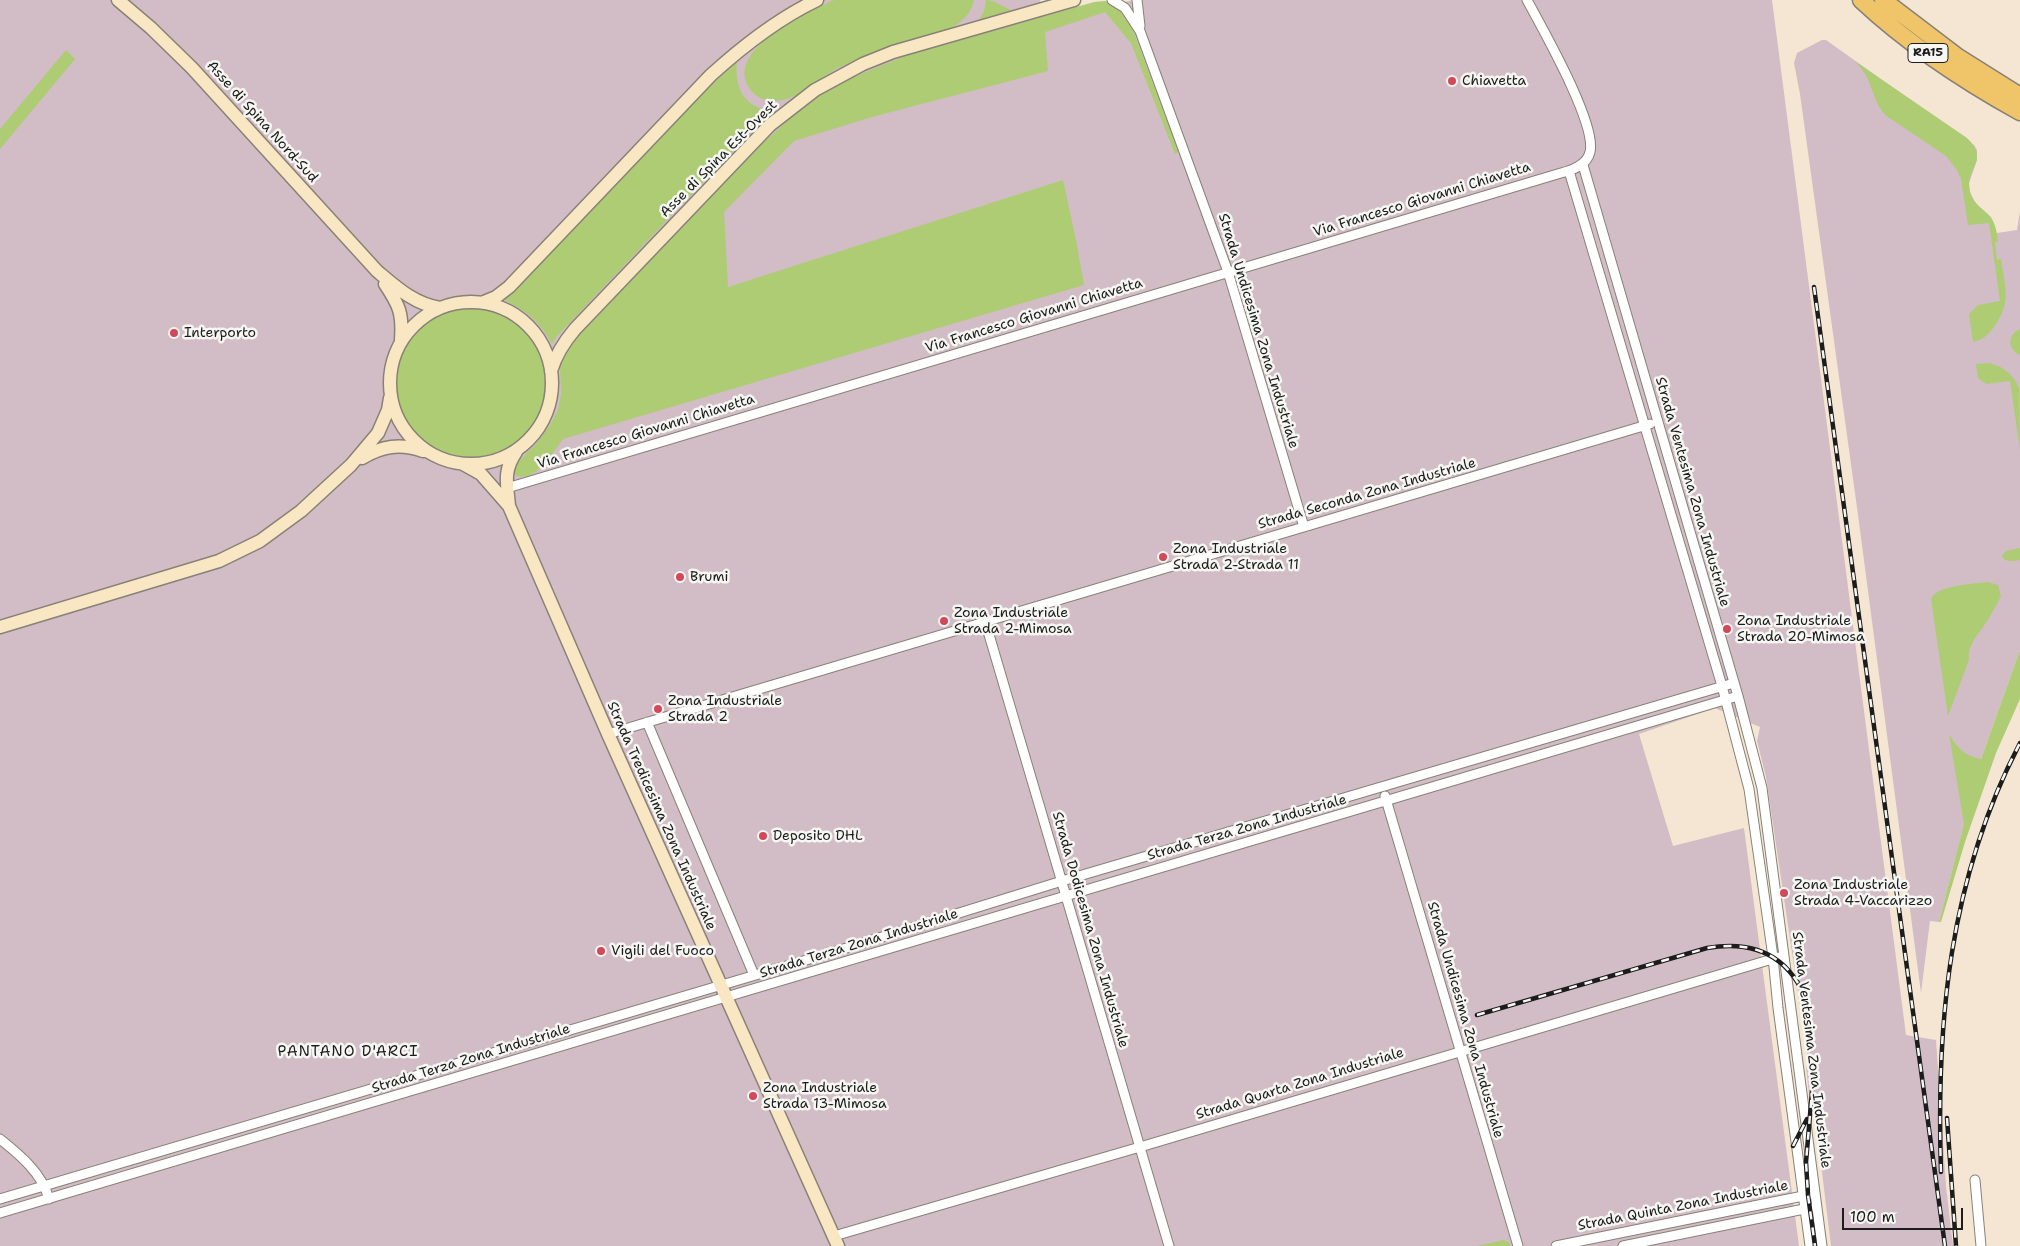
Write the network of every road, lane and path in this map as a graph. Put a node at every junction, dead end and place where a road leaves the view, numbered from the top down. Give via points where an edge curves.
1 (118, 0) edge
2 (817, 0) edge
3 (1074, 0) edge
4 (1112, 0) edge
5 (1137, 0) edge
6 (1527, 0) edge
7 (1883, 0) edge
8 (1862, 1) edge
9 (802, 4) edge
10 (1140, 31) junction
11 (2020, 96) edge
12 (2020, 112) edge
13 (1582, 165) junction
14 (1569, 171) junction
15 (377, 271) junction
16 (1228, 272) junction
17 (484, 302) junction
18 (440, 308) junction
19 (400, 342) junction
20 (551, 371) junction
21 (390, 395) junction
22 (1658, 422) junction
23 (1645, 426) junction
24 (518, 449) junction
25 (428, 452) junction
26 (463, 464) junction
27 (351, 465) junction
28 (507, 488) junction
29 (509, 506) junction
30 (1304, 527) junction
31 (1700, 566) junction
32 (1687, 570) junction
33 (985, 621) junction
34 (1717, 623) junction
35 (0, 627) edge
36 (1704, 627) junction
37 (1734, 683) junction
38 (1722, 686) junction
39 (1738, 696) junction
40 (1685, 698) junction
41 (1726, 700) junction
42 (1688, 711) junction
43 (1610, 720) junction
44 (647, 722) junction
45 (1614, 733) junction
46 (608, 734) junction
47 (1426, 775) junction
48 (1383, 788) junction
49 (1429, 788) junction
50 (1386, 801) junction
51 (1206, 839) junction
52 (1210, 853) junction
53 (1771, 856) junction
54 (1758, 858) junction
55 (1062, 881) junction
56 (1066, 895) junction
57 (840, 950) junction
58 (1785, 956) junction
59 (1773, 957) junction
60 (842, 964) junction
61 (754, 975) junction
62 (720, 985) junction
63 (726, 997) junction
64 (1791, 1006) junction
65 (1778, 1008) junction
66 (1795, 1034) junction
67 (1782, 1036) junction
68 (1460, 1050) junction
69 (413, 1076) junction
70 (416, 1090) junction
71 (0, 1139) edge
72 (1140, 1147) junction
73 (1975, 1180) dead end
74 (45, 1185) junction
75 (1815, 1193) junction
76 (1803, 1196) junction
77 (0, 1199) edge
78 (49, 1199) junction
79 (1817, 1207) junction
80 (1805, 1209) junction
81 (0, 1213) edge
82 (1675, 1222) junction
83 (1678, 1235) junction
84 (836, 1241) edge
85 (1169, 1246) edge
86 (1518, 1246) edge
87 (1556, 1246) edge
88 (1623, 1246) edge
89 (1810, 1246) edge
90 (1822, 1246) edge
91 (1981, 1246) edge

1 - 15 main road, Asse di Spina Nord-Sud via 192,68
2 - 9 main road
3 - 20 main road, Asse di Spina Est-Ovest via 893,52 838,76 815,90 770,125 575,329 562,345
4 - 10 street via 1125,8
5 - 10 street
6 - 13 street via 1572,87 1587,128 1590,152
7 - 11 highway, RA15 via 1958,58
8 - 12 highway, RA15 via 1950,69
9 - 17 main road via 737,51 710,75 509,286
10 - 16 street, Strada Undicesima Zona Industriale
13 - 14 street, Via Francesco Giovanni Chiavetta
13 - 22 street, Strada Ventesima Zona Industriale
14 - 16 street, Via Francesco Giovanni Chiavetta
14 - 23 street, Strada Ventesima Zona Industriale
15 - 18 main road via 419,302
15 - 19 main road via 399,304
16 - 28 street, Via Francesco Giovanni Chiavetta
16 - 30 street, Strada Undicesima Zona Industriale
17 - 18 main road via 458,302
17 - 20 main road via 508,310 529,326 544,346
18 - 19 main road via 417,322
19 - 21 main road via 392,365
20 - 24 main road via 552,390 546,414 536,431
21 - 25 main road via 404,430
21 - 27 main road via 388,410 378,433
22 - 23 street, Strada Seconda Zona Industriale
22 - 31 street, Strada Ventesima Zona Industriale
23 - 30 street, Strada Seconda Zona Industriale
23 - 32 street, Strada Ventesima Zona Industriale
24 - 26 main road via 489,462
24 - 28 main road via 508,462
25 - 26 main road
25 - 27 main road via 411,446 392,446 376,450
26 - 29 main road via 481,474
27 - 35 main road via 301,511 260,541 219,561
28 - 29 main road
29 - 46 main road, Strada Tredicesima Zona Industriale
30 - 33 street, Strada Seconda Zona Industriale
31 - 32 street
31 - 34 street, Strada Ventesima Zona Industriale
32 - 36 street, Strada Ventesima Zona Industriale
33 - 44 street, Strada Seconda Zona Industriale
33 - 55 street, Strada Dodicesima Zona Industriale
34 - 36 street
34 - 37 street, Strada Ventesima Zona Industriale
36 - 38 street, Strada Ventesima Zona Industriale
37 - 38 street, Strada Terza Zona Industriale
37 - 39 street, Strada Ventesima Zona Industriale
38 - 40 street, Strada Terza Zona Industriale
38 - 41 street, Strada Ventesima Zona Industriale
39 - 41 street, Strada Terza Zona Industriale
39 - 53 street, Strada Ventesima Zona Industriale via 1762,788
40 - 42 street
40 - 43 street, Strada Terza Zona Industriale
41 - 42 street, Strada Terza Zona Industriale
41 - 54 street, Strada Ventesima Zona Industriale via 1749,789
42 - 45 street, Strada Terza Zona Industriale
43 - 45 street
43 - 47 street, Strada Terza Zona Industriale
44 - 46 street, Strada Seconda Zona Industriale
44 - 61 street
45 - 49 street, Strada Terza Zona Industriale
46 - 62 main road, Strada Tredicesima Zona Industriale
47 - 48 street, Strada Terza Zona Industriale
47 - 49 street
48 - 50 street, Strada Undicesima Zona Industriale
48 - 51 street, Strada Terza Zona Industriale
49 - 50 street, Strada Terza Zona Industriale
50 - 52 street, Strada Terza Zona Industriale
50 - 68 street, Strada Undicesima Zona Industriale
51 - 52 street
51 - 55 street, Strada Terza Zona Industriale
52 - 56 street, Strada Terza Zona Industriale
53 - 54 street
53 - 58 street, Strada Ventesima Zona Industriale
54 - 59 street, Strada Ventesima Zona Industriale
55 - 56 street, Strada Dodicesima Zona Industriale
55 - 57 street, Strada Terza Zona Industriale
56 - 60 street, Strada Terza Zona Industriale
56 - 72 street, Strada Dodicesima Zona Industriale
57 - 60 street
57 - 61 street, Strada Terza Zona Industriale
58 - 59 street, Strada Quarta Zona Industriale
58 - 64 street, Strada Ventesima Zona Industriale
59 - 65 street, Strada Ventesima Zona Industriale
59 - 68 street, Strada Quarta Zona Industriale
60 - 63 street, Strada Terza Zona Industriale
61 - 62 street, Strada Terza Zona Industriale
62 - 63 main road, Strada Tredicesima Zona Industriale
62 - 69 street, Strada Terza Zona Industriale
63 - 70 street, Strada Terza Zona Industriale
63 - 84 main road, Strada Tredicesima Zona Industriale
64 - 65 street
64 - 66 street, Strada Ventesima Zona Industriale
65 - 67 street, Strada Ventesima Zona Industriale
66 - 67 street
66 - 75 street, Strada Ventesima Zona Industriale
67 - 76 street, Strada Ventesima Zona Industriale
68 - 72 street, Strada Quarta Zona Industriale
68 - 86 street, Strada Undicesima Zona Industriale
69 - 70 street
69 - 74 street, Strada Terza Zona Industriale
70 - 78 street, Strada Terza Zona Industriale
71 - 74 street
72 - 84 street, Strada Quarta Zona Industriale
72 - 85 street, Strada Dodicesima Zona Industriale
73 - 91 street
74 - 77 street, Strada Terza Zona Industriale
74 - 78 street
75 - 76 street, Strada Quinta Zona Industriale
75 - 79 street, Strada Ventesima Zona Industriale
76 - 80 street, Strada Ventesima Zona Industriale
76 - 82 street, Strada Quinta Zona Industriale
78 - 81 street, Strada Terza Zona Industriale
79 - 80 street, Strada Quinta Zona Industriale
79 - 90 street, Strada Ventesima Zona Industriale
80 - 83 street, Strada Quinta Zona Industriale
80 - 89 street, Strada Ventesima Zona Industriale
82 - 83 street
82 - 87 street, Strada Quinta Zona Industriale
83 - 88 street, Strada Quinta Zona Industriale

